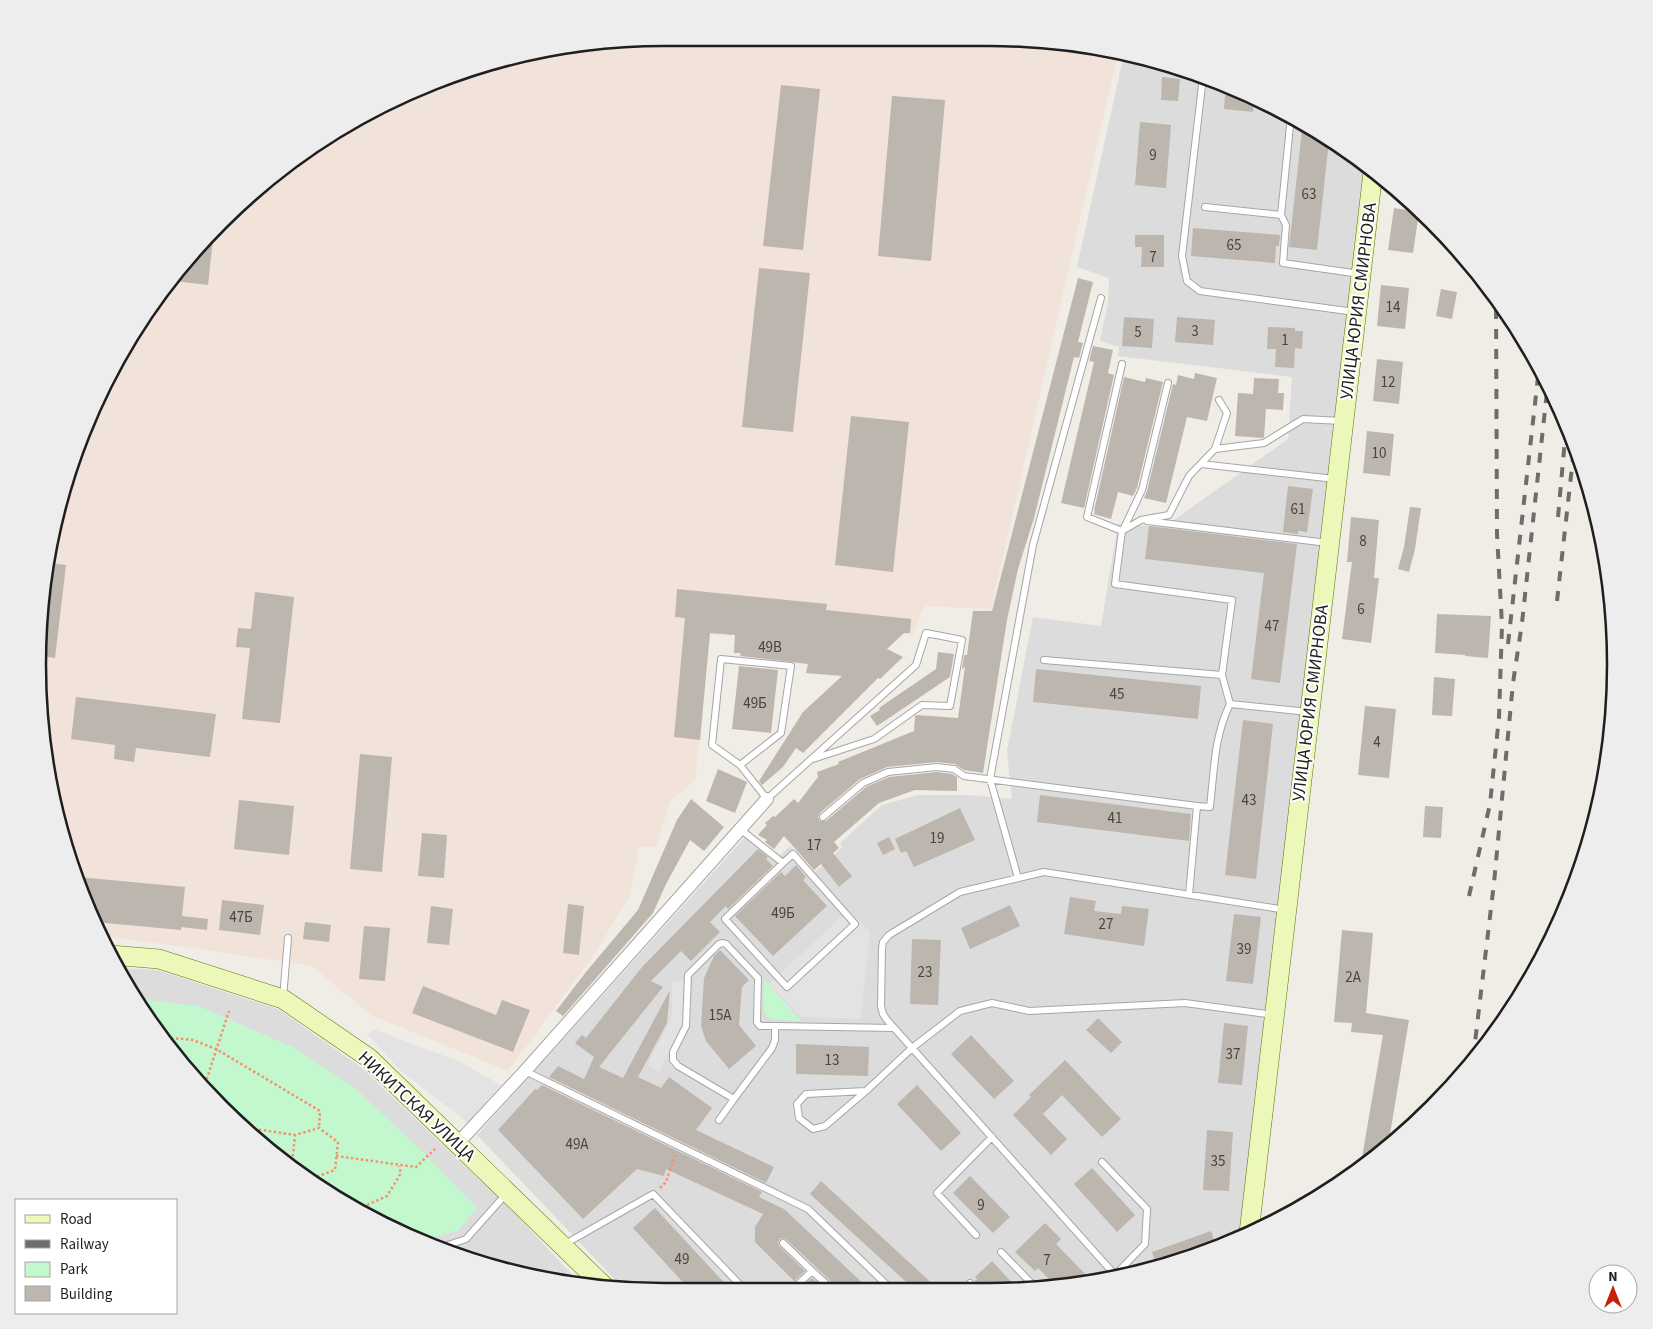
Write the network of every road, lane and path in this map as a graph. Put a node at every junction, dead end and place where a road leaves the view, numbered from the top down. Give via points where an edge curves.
1 (1202, 85) edge
2 (1290, 125) edge
3 (1372, 180) edge
4 (1205, 207) dead end
5 (1281, 216) junction
6 (1361, 274) junction
7 (1101, 298) dead end
8 (1357, 312) junction
9 (1122, 364) dead end
10 (1168, 382) dead end
11 (1219, 400) dead end
12 (1344, 421) junction
13 (1215, 448) junction
14 (1201, 464) junction
15 (1337, 480) junction
16 (1141, 520) junction
17 (1122, 531) junction
18 (1329, 543) junction
19 (1044, 660) dead end
20 (1222, 675) junction
21 (1230, 704) junction
22 (1309, 712) junction
23 (810, 760) junction
24 (740, 765) junction
25 (990, 779) junction
26 (767, 799) junction
27 (1197, 806) junction
28 (823, 817) dead end
29 (740, 829) junction
30 (783, 863) junction
31 (1018, 878) junction
32 (1190, 895) junction
33 (1287, 910) junction
34 (288, 938) dead end
35 (119, 956) edge
36 (283, 999) junction
37 (229, 1011) dead end
38 (1275, 1015) junction
39 (776, 1026) junction
40 (894, 1028) junction
41 (172, 1038) edge
42 (912, 1048) junction
43 (216, 1050) junction
44 (525, 1071) junction
45 (207, 1079) edge
46 (866, 1091) junction
47 (734, 1099) junction
48 (719, 1120) dead end
49 (319, 1128) junction
50 (257, 1129) edge
51 (295, 1135) junction
52 (992, 1138) junction
53 (458, 1144) junction
54 (679, 1145) junction
55 (435, 1148) dead end
56 (336, 1156) junction
57 (293, 1158) edge
58 (1102, 1162) dead end
59 (399, 1165) junction
60 (317, 1176) edge
61 (508, 1192) junction
62 (654, 1194) junction
63 (366, 1206) edge
64 (1250, 1225) edge
65 (976, 1235) dead end
66 (783, 1243) dead end
67 (450, 1244) edge
68 (562, 1246) junction
69 (1001, 1252) dead end
70 (1122, 1268) edge
71 (812, 1271) junction
72 (1111, 1271) edge
73 (596, 1278) edge
74 (1029, 1281) edge
75 (738, 1283) edge
76 (799, 1283) edge
77 (825, 1283) edge
78 (885, 1283) edge

1 - 8 lane via 1182,256 1187,281 1200,291
2 - 5 lane
3 - 6 main road, УЛИЦА ЮРИЯ СМИРНОВА
4 - 5 lane
5 - 6 lane via 1286,225 1283,263
6 - 8 main road, УЛИЦА ЮРИЯ СМИРНОВА
7 - 25 lane via 1033,545
8 - 12 main road, УЛИЦА ЮРИЯ СМИРНОВА
9 - 17 lane via 1087,517
10 - 17 lane via 1142,490
11 - 13 lane via 1227,413
12 - 13 lane via 1303,419 1264,443
12 - 15 main road, УЛИЦА ЮРИЯ СМИРНОВА
13 - 14 lane
14 - 15 lane
14 - 16 lane via 1189,476 1169,515
15 - 18 main road, УЛИЦА ЮРИЯ СМИРНОВА
16 - 17 lane
16 - 18 lane
17 - 20 lane via 1115,584 1232,600
18 - 22 main road, УЛИЦА ЮРИЯ СМИРНОВА
19 - 20 lane
20 - 21 lane
21 - 22 lane
21 - 27 lane via 1218,734 1210,806
22 - 33 main road, УЛИЦА ЮРИЯ СМИРНОВА
23 - 23 lane via 916,665 926,633 962,640 950,706 922,704 874,739
23 - 26 lane
24 - 24 lane via 712,745 721,659 791,666 781,733
24 - 26 lane
25 - 27 lane
25 - 28 lane via 964,776 954,769 937,767 888,772 863,783
25 - 31 lane
26 - 29 street
27 - 32 lane
29 - 30 lane
29 - 44 street
30 - 30 lane via 793,854 856,924 787,987 725,919
31 - 32 lane via 1044,872
31 - 40 lane via 960,892 889,935 883,942 883,1014
32 - 33 lane
33 - 38 main road, УЛИЦА ЮРИЯ СМИРНОВА
34 - 36 lane
35 - 36 main road, НИКИТСКАЯ УЛИЦА via 159,959
36 - 53 main road, НИКИТСКАЯ УЛИЦА via 369,1058
37 - 43 path
38 - 42 lane via 1185,1003 1029,1011 992,1003 960,1011
38 - 64 main road, УЛИЦА ЮРИЯ СМИРНОВА
39 - 40 lane
39 - 47 lane via 772,1048
39 - 47 lane via 758,1024 758,978 726,944 719,944 688,975 686,1026 673,1052 673,1060
40 - 42 lane
41 - 43 path via 194,1040
42 - 46 lane
42 - 52 lane
43 - 45 path
43 - 49 path via 320,1111
44 - 53 street
44 - 54 lane
46 - 46 lane via 806,1094 797,1104 799,1118 813,1128 825,1126
47 - 48 lane
49 - 51 path
49 - 56 path via 338,1142
50 - 51 path
51 - 57 path
52 - 65 lane via 936,1193
52 - 72 lane
53 - 61 main road, НИКИТСКАЯ УЛИЦА
54 - 62 path via 666,1182
54 - 78 lane via 808,1209
55 - 59 path via 416,1167
56 - 59 path
56 - 60 path via 335,1170
58 - 70 lane via 1147,1209 1145,1244
59 - 63 path via 401,1173 387,1196
61 - 67 lane via 466,1239
61 - 68 main road, НИКИТСКАЯ УЛИЦА
62 - 68 lane
62 - 75 lane
66 - 71 lane
68 - 73 main road, НИКИТСКАЯ УЛИЦА
69 - 74 lane
71 - 76 lane
71 - 77 lane

